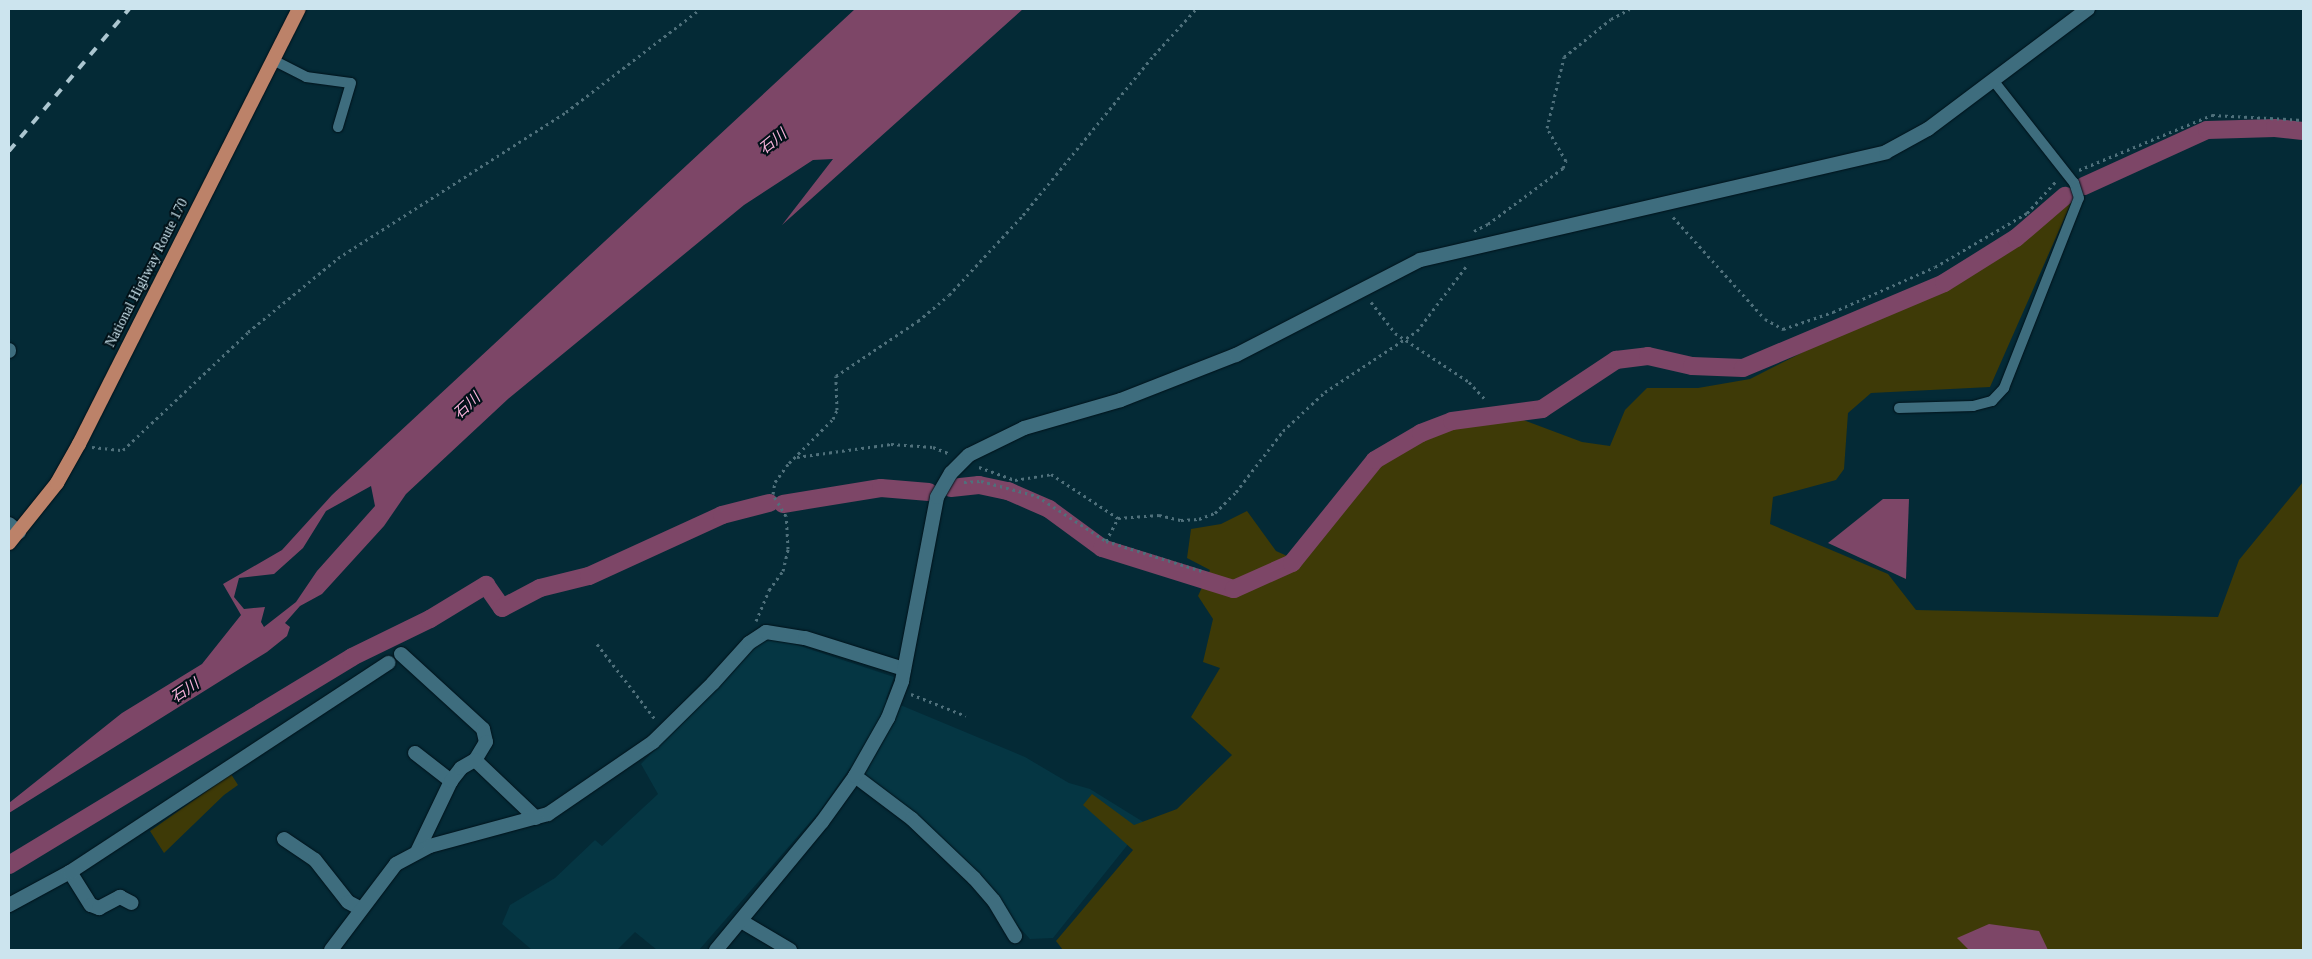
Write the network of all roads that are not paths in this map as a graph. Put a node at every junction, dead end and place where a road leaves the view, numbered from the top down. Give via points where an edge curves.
1 (296, 9) edge
2 (2088, 9) edge
3 (273, 60) junction
4 (1993, 80) junction
5 (338, 127) dead end
6 (1899, 408) dead end
7 (14, 528) edge
8 (9, 543) edge
9 (401, 654) dead end
10 (388, 663) dead end
11 (904, 669) junction
12 (415, 753) dead end
13 (475, 760) junction
14 (855, 776) junction
15 (451, 781) junction
16 (536, 818) junction
17 (284, 839) dead end
18 (417, 852) junction
19 (70, 872) junction
20 (132, 903) dead end
21 (9, 906) edge
22 (361, 909) junction
23 (740, 921) junction
24 (1015, 936) dead end
25 (331, 950) edge
26 (716, 950) edge
27 (790, 950) edge

1 - 3 highway, National Highway Route 170
2 - 4 street
3 - 5 lane via 306,77 351,83
3 - 7 highway, National Highway Route 170 via 79,444 57,483
4 - 6 lane via 2068,175 2079,198 2004,388 1992,401 1973,406
4 - 11 street via 1916,137 1886,152 1420,260 1236,355 1121,400 1024,428 990,443 964,460 937,498 926,540
7 - 8 highway, National Highway Route 170
9 - 13 street via 483,729 486,742
10 - 19 street
11 - 14 street via 888,718
11 - 16 street via 781,632 766,632 664,731 548,814
12 - 15 street
13 - 15 street via 461,768
13 - 16 street
14 - 23 street
14 - 24 street via 912,820 956,860 994,901
15 - 18 street
16 - 18 street
17 - 22 street via 316,860 348,902
18 - 22 street via 396,864
19 - 20 street via 91,905 99,908 120,896
19 - 21 street
22 - 25 street
23 - 26 street
23 - 27 street

